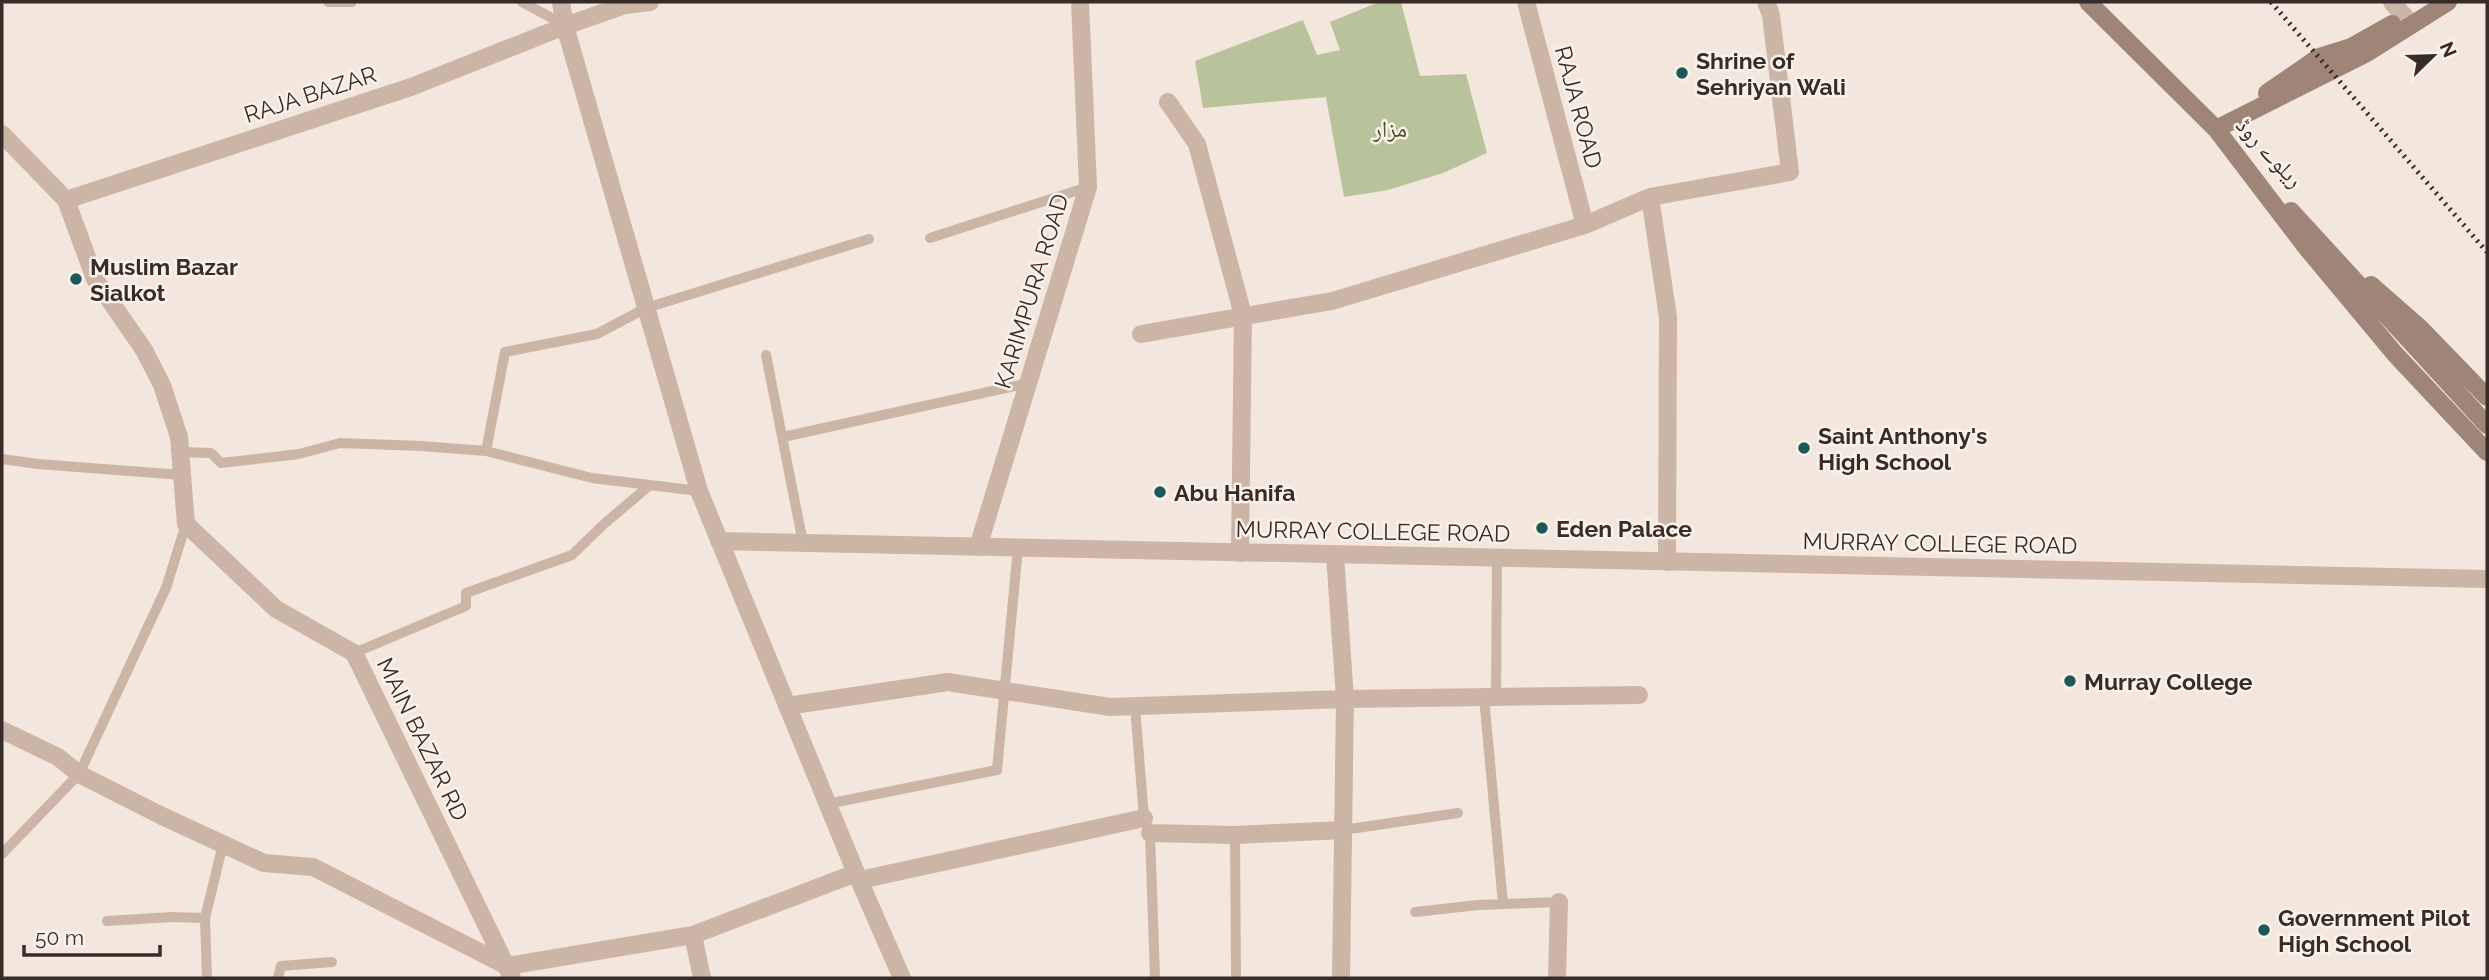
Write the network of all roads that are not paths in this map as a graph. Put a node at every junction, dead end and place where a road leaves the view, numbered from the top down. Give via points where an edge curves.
1 (328, 2) edge
2 (352, 2) edge
3 (522, 2) edge
4 (561, 2) edge
5 (650, 2) edge
6 (1080, 2) edge
7 (1526, 2) edge
8 (1766, 2) edge
9 (2090, 2) edge
10 (2392, 2) edge
11 (2428, 2) edge
12 (2448, 2) edge
13 (2405, 17) junction
14 (565, 26) junction
15 (1168, 102) dead end
16 (2216, 129) junction
17 (2, 134) edge
18 (1088, 187) junction
19 (1650, 197) junction
20 (66, 200) junction
21 (1585, 225) junction
22 (2311, 232) junction
23 (930, 238) dead end
24 (869, 239) dead end
25 (646, 308) junction
26 (1243, 315) junction
27 (1141, 334) dead end
28 (766, 355) dead end
29 (1030, 383) junction
30 (2487, 397) edge
31 (2487, 425) edge
32 (783, 437) junction
33 (486, 451) junction
34 (180, 452) junction
35 (2487, 452) edge
36 (2, 459) edge
37 (182, 475) junction
38 (650, 485) junction
39 (699, 491) junction
40 (186, 524) junction
41 (719, 541) junction
42 (803, 543) junction
43 (978, 547) junction
44 (1018, 548) junction
45 (1240, 553) junction
46 (1335, 555) junction
47 (1497, 558) junction
48 (1667, 562) junction
49 (2487, 579) edge
50 (354, 653) junction
51 (1003, 690) junction
52 (1639, 695) dead end
53 (1490, 697) junction
54 (1345, 699) junction
55 (787, 706) junction
56 (1135, 706) junction
57 (2, 730) edge
58 (79, 774) junction
59 (827, 804) junction
60 (1458, 813) dead end
61 (1147, 826) junction
62 (1343, 830) junction
63 (1235, 835) junction
64 (223, 844) junction
65 (2, 854) edge
66 (858, 876) junction
67 (1559, 902) joint
68 (1503, 904) junction
69 (1415, 912) dead end
70 (205, 918) junction
71 (107, 921) dead end
72 (692, 935) junction
73 (332, 962) dead end
74 (510, 972) edge
75 (207, 978) edge
76 (278, 978) edge
77 (702, 978) edge
78 (902, 978) edge
79 (1155, 978) edge
80 (1236, 978) edge
81 (1342, 978) edge
82 (1557, 978) edge

1 - 2 lane
3 - 14 lane
4 - 14 street
5 - 14 street, RAJA BAZAR via 625,5
6 - 18 street, KARIMPURA ROAD
7 - 21 street, RAJA ROAD
8 - 19 street via 1790,172
9 - 16 main road, ریلوے روڈ
10 - 13 street
11 - 13 main road
12 - 16 main road via 2367,53
13 - 16 main road via 2351,47 2319,57
14 - 20 street, RAJA BAZAR via 411,87
14 - 25 street
15 - 26 street via 1197,144
16 - 22 main road, ریلوے روڈ
16 - 35 main road via 2395,354
17 - 20 street
18 - 23 lane
18 - 29 street, KARIMPURA ROAD
19 - 21 street
19 - 48 street via 1668,317
20 - 34 street via 95,279 162,385
21 - 26 street via 1332,301
22 - 30 main road via 2420,328
22 - 31 main road, ریلوے روڈ
24 - 25 lane
25 - 33 lane via 597,334 505,352
25 - 39 street
26 - 27 street
26 - 45 street
28 - 32 lane
29 - 32 lane
29 - 43 street, KARIMPURA ROAD
32 - 42 lane
33 - 34 lane via 340,443 299,454 221,463 211,453
33 - 38 lane via 592,478
34 - 37 street
36 - 37 lane
37 - 40 street
38 - 39 lane
38 - 50 lane via 572,555 466,593 466,606
39 - 41 street
40 - 50 street, MAIN BAZAR RD via 276,609
40 - 58 lane via 166,588
41 - 42 street, MURRAY COLLEGE ROAD
41 - 55 street
42 - 43 street, MURRAY COLLEGE ROAD
43 - 44 street, MURRAY COLLEGE ROAD
44 - 45 street, MURRAY COLLEGE ROAD
44 - 51 lane
45 - 46 street, MURRAY COLLEGE ROAD
46 - 47 street, MURRAY COLLEGE ROAD
46 - 54 street
47 - 48 street, MURRAY COLLEGE ROAD
47 - 53 lane
48 - 49 street, MURRAY COLLEGE ROAD
50 - 74 street, MAIN BAZAR RD
51 - 55 street via 948,682
51 - 56 street via 1110,707
51 - 59 lane via 997,770
52 - 53 street
53 - 54 street
53 - 68 lane
54 - 56 street
54 - 62 street
55 - 59 street
56 - 61 lane
57 - 58 street via 58,757
58 - 64 street
58 - 65 lane
59 - 66 street
60 - 62 lane
61 - 63 street
61 - 66 street
61 - 79 lane
62 - 63 street
62 - 81 street
63 - 80 lane
64 - 70 lane
64 - 74 street via 264,863 313,867
66 - 72 street
66 - 78 street
67 - 68 lane
67 - 82 street
68 - 69 lane
70 - 71 lane
70 - 75 lane
72 - 74 street
72 - 77 street
73 - 76 lane via 281,966

